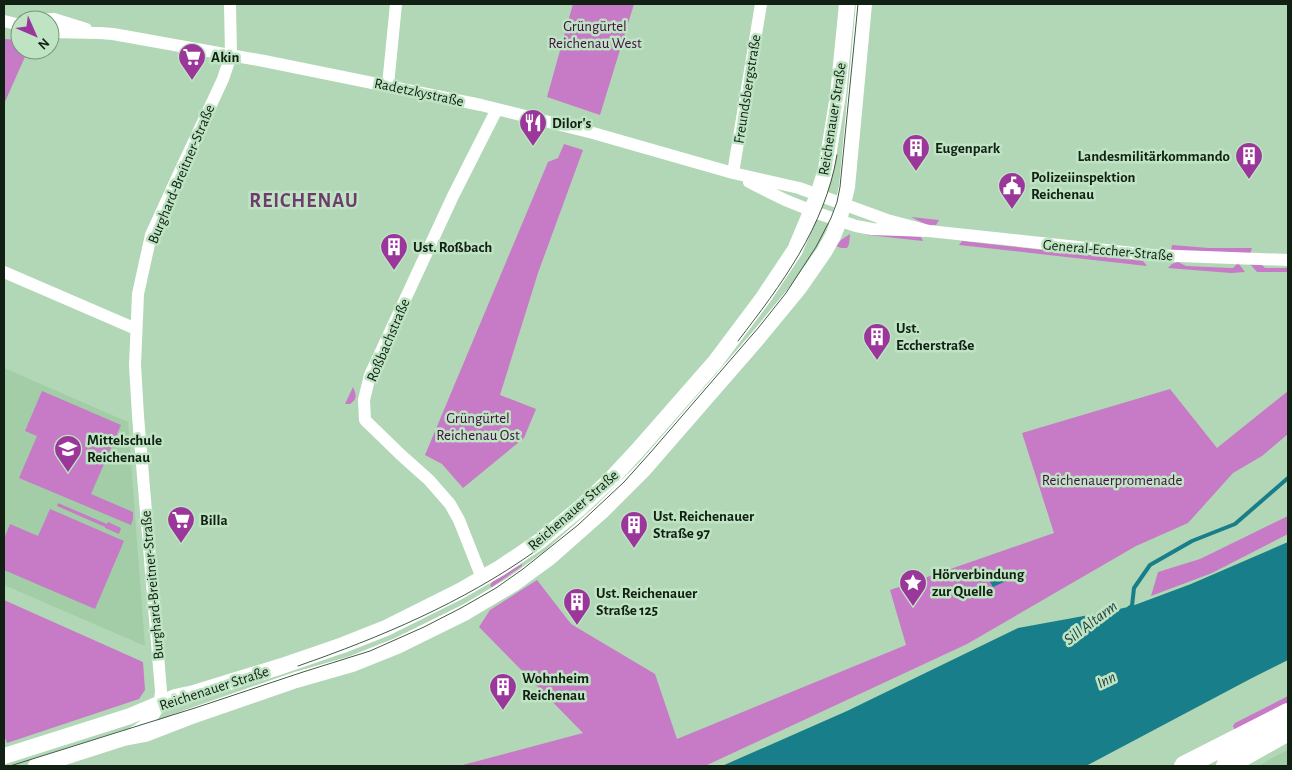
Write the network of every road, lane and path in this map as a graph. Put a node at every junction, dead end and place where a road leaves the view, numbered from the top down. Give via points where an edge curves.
1 (230, 4) edge
2 (396, 4) edge
3 (761, 4) edge
4 (847, 4) edge
5 (864, 4) edge
6 (60, 21) edge
7 (60, 32) edge
8 (100, 33) junction
9 (231, 55) junction
10 (388, 86) junction
11 (497, 109) junction
12 (738, 176) junction
13 (761, 183) junction
14 (818, 195) junction
15 (844, 204) junction
16 (812, 210) junction
17 (839, 221) junction
18 (929, 231) junction
19 (1288, 260) edge
20 (4, 272) edge
21 (136, 329) junction
22 (482, 578) junction
23 (482, 603) junction
24 (161, 685) junction
25 (175, 697) junction
26 (159, 704) junction
27 (1288, 713) edge
28 (1288, 731) edge
29 (124, 738) junction
30 (4, 756) edge
31 (36, 766) edge
32 (1184, 766) edge
33 (1226, 766) edge

1 - 9 street, Burghard-Breitner-Straße
2 - 10 street
3 - 12 street, Freundsbergstraße
4 - 14 street, Reichenauer Straße via 832,134
5 - 15 street, Reichenauer Straße
6 - 8 street, Radetzkystraße
7 - 8 street, Radetzkystraße
8 - 9 street, Radetzkystraße
9 - 10 street, Radetzkystraße
9 - 21 street, Burghard-Breitner-Straße via 151,235 138,294
10 - 11 street, Radetzkystraße
11 - 12 street, Radetzkystraße via 593,133
11 - 22 street, Roßbachstraße via 382,348 370,375 364,400 364,420 450,504
12 - 13 street, Radetzkystraße
13 - 14 street, Radetzkystraße via 798,188
13 - 16 street, Radetzkystraße via 785,200
14 - 15 street, Radetzkystraße
14 - 16 street, Reichenauer Straße
15 - 17 street, Reichenauer Straße
15 - 18 street, General-Eccher-Straße
16 - 17 street, Radetzkystraße
16 - 22 street, Reichenauer Straße via 795,250 764,298 715,362 648,440 566,520 523,553
17 - 18 street, General-Eccher-Straße via 872,228
17 - 23 street, Reichenauer Straße via 829,245 789,300 644,469 550,557
18 - 19 street, General-Eccher-Straße via 1152,256
20 - 21 street
21 - 24 street, Burghard-Breitner-Straße via 138,416
22 - 23 street via 485,594
22 - 25 street, Reichenauer Straße via 406,619 356,640
23 - 29 street, Reichenauer Straße via 413,639 352,664 296,680 145,734
24 - 25 street
24 - 26 street, Burghard-Breitner-Straße
25 - 26 street, Reichenauer Straße
26 - 29 street, Burghard-Breitner-Straße via 148,722
26 - 30 street, Reichenauer Straße
27 - 32 main road
28 - 33 main road
29 - 31 street, Reichenauer Straße

